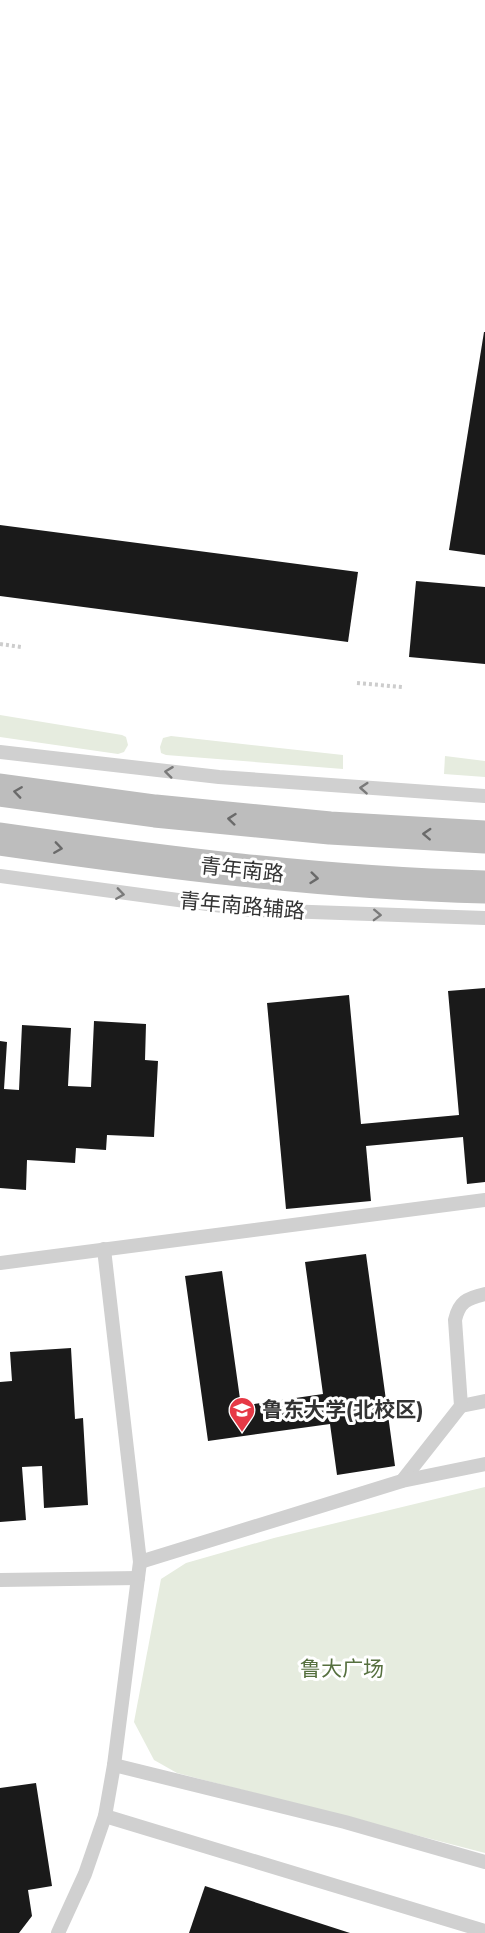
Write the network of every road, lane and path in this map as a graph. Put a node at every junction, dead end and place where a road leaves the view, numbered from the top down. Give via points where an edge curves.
1 (0, 644) edge
2 (21, 647) dead end
3 (357, 683) dead end
4 (402, 687) dead end
5 (0, 752) edge
6 (0, 790) edge
7 (485, 796) edge
8 (485, 837) edge
9 (0, 839) edge
10 (0, 876) edge
11 (485, 887) edge
12 (485, 918) edge
13 (485, 1200) edge
14 (104, 1249) junction
15 (0, 1263) edge
16 (485, 1294) edge
17 (485, 1401) edge
18 (461, 1406) junction
19 (485, 1464) edge
20 (402, 1481) junction
21 (140, 1562) junction
22 (138, 1578) junction
23 (0, 1580) edge
24 (114, 1765) junction
25 (105, 1816) junction
26 (485, 1862) edge
27 (485, 1931) edge
28 (58, 1933) edge

1 - 2 path
3 - 4 path
7 -> 5 lane via 219,777
8 -> 6 main road via 330,828 155,811
9 -> 11 main road, 青年南路 via 151,861 324,879
10 -> 12 lane, 青年南路辅路 via 252,910
13 - 14 lane
14 - 15 lane
14 - 21 lane
16 - 18 lane via 468,1298 458,1308 455,1320
17 - 18 lane
18 - 20 lane
19 - 20 lane
20 - 21 lane
21 - 22 lane
22 - 23 lane
22 - 24 lane
24 - 25 lane
24 - 26 lane via 345,1822
25 - 27 lane
25 - 28 lane via 85,1874

